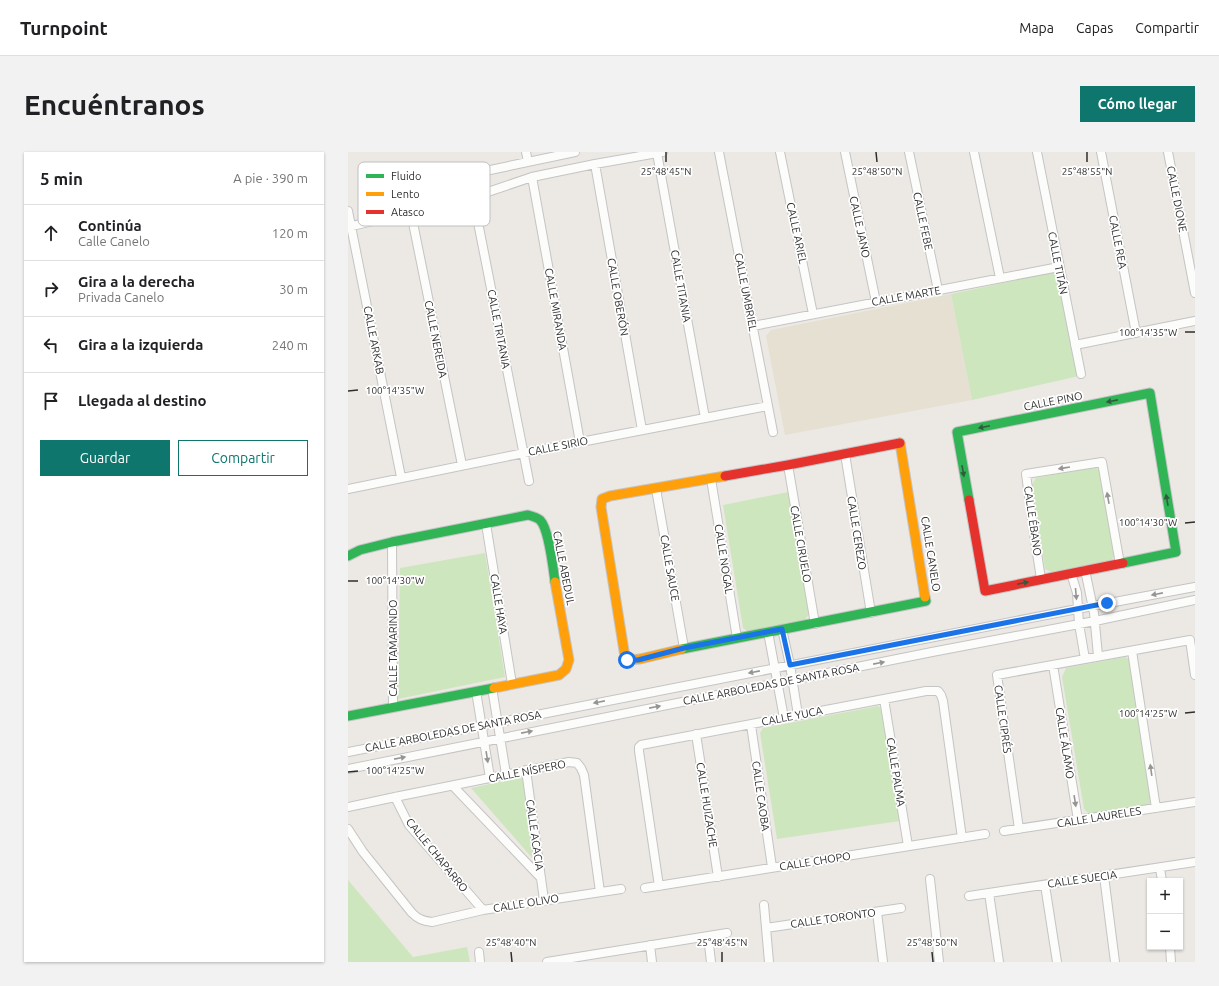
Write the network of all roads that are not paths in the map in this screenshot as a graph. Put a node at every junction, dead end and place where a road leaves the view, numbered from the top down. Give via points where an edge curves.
1 (526, 152) edge
2 (575, 152) edge
3 (719, 152) edge
4 (780, 152) edge
5 (845, 152) edge
6 (909, 152) edge
7 (974, 152) edge
8 (1036, 152) edge
9 (1101, 152) edge
10 (1168, 152) edge
11 (660, 153) edge
12 (528, 162) junction
13 (594, 164) junction
14 (490, 170) edge
15 (532, 177) junction
16 (490, 191) edge
17 (348, 212) edge
18 (414, 226) edge
19 (479, 226) edge
20 (350, 227) edge
21 (1059, 267) junction
22 (1000, 278) junction
23 (938, 290) junction
24 (1195, 293) edge
25 (876, 302) junction
26 (813, 314) junction
27 (1195, 321) edge
28 (753, 326) junction
29 (1136, 333) junction
30 (1075, 345) junction
31 (1081, 374) dead end
32 (768, 406) junction
33 (705, 418) junction
34 (642, 430) junction
35 (773, 432) dead end
36 (580, 442) junction
37 (524, 453) junction
38 (845, 454) junction
39 (462, 465) junction
40 (788, 465) junction
41 (401, 477) junction
42 (711, 479) junction
43 (529, 482) dead end
44 (348, 489) edge
45 (656, 489) junction
46 (486, 524) junction
47 (392, 542) junction
48 (348, 556) edge
49 (1120, 564) junction
50 (1086, 570) junction
51 (1070, 573) junction
52 (1041, 579) junction
53 (1195, 587) edge
54 (1195, 600) edge
55 (871, 613) junction
56 (1094, 613) junction
57 (1078, 617) junction
58 (815, 624) junction
59 (782, 629) junction
60 (768, 632) junction
61 (737, 638) junction
62 (684, 648) junction
63 (1132, 651) junction
64 (1098, 656) junction
65 (1085, 659) junction
66 (790, 665) junction
67 (1053, 665) junction
68 (775, 668) junction
69 (1195, 675) edge
70 (792, 680) junction
71 (777, 683) junction
72 (512, 684) junction
73 (492, 688) junction
74 (476, 691) junction
75 (884, 698) junction
76 (393, 706) junction
77 (798, 715) junction
78 (348, 716) edge
79 (784, 718) junction
80 (498, 722) junction
81 (482, 725) junction
82 (751, 725) junction
83 (696, 734) junction
84 (500, 738) junction
85 (484, 741) junction
86 (348, 752) edge
87 (348, 768) edge
88 (526, 770) junction
89 (506, 774) junction
90 (490, 778) junction
91 (453, 786) junction
92 (395, 797) junction
93 (1195, 802) edge
94 (348, 807) edge
95 (1156, 808) junction
96 (1078, 820) junction
97 (348, 829) edge
98 (1019, 829) junction
99 (1004, 831) dead end
100 (985, 834) dead end
101 (962, 838) junction
102 (908, 846) junction
103 (1195, 862) edge
104 (772, 867) junction
105 (1160, 868) junction
106 (1104, 876) junction
107 (718, 877) junction
108 (541, 878) junction
109 (1162, 878) edge
110 (930, 879) dead end
111 (1045, 885) junction
112 (659, 886) junction
113 (644, 888) dead end
114 (621, 889) dead end
115 (600, 892) junction
116 (989, 893) junction
117 (969, 896) dead end
118 (544, 900) junction
119 (764, 905) dead end
120 (900, 908) dead end
121 (483, 910) junction
122 (877, 912) junction
123 (766, 928) junction
124 (727, 933) dead end
125 (708, 936) junction
126 (650, 946) junction
127 (1170, 950) edge
128 (479, 952) dead end
129 (594, 958) edge
130 (480, 962) edge
131 (547, 962) edge
132 (652, 962) edge
133 (711, 962) edge
134 (769, 962) edge
135 (883, 962) edge
136 (939, 962) edge
137 (999, 962) edge
138 (1057, 962) edge
139 (1115, 962) edge
140 (1171, 962) edge

1 - 12 street
2 - 12 street
3 - 28 street, CALLE UMBRIEL
4 - 26 street, CALLE ARIEL
5 - 25 street, CALLE JANO
6 - 23 street, CALLE FEBE
7 - 22 street
8 - 21 street, CALLE TITÁN
9 - 29 street, CALLE REA
10 - 24 street, CALLE DIONE
11 - 13 street
11 - 33 street, CALLE TITANIA
12 - 14 street, CALLE TRITANIA
13 - 15 street
13 - 34 street, CALLE OBERÓN
15 - 16 street
15 - 36 street, CALLE MIRANDA
17 - 20 street, CALLE ARKAB
18 - 39 street, CALLE NEREIDA
19 - 37 street, CALLE TRITANIA
20 - 41 street, CALLE ARKAB
21 - 22 street, CALLE MARTE
21 - 30 street, CALLE TITÁN
22 - 23 street, CALLE MARTE
23 - 25 street, CALLE MARTE
25 - 26 street, CALLE MARTE
26 - 28 street, CALLE MARTE
27 - 29 street
28 - 32 street, CALLE UMBRIEL
29 - 30 street
30 - 31 street, CALLE TITÁN
32 - 33 street, CALLE SIRIO
32 - 35 street, CALLE UMBRIEL
33 - 34 street, CALLE SIRIO
34 - 36 street, CALLE SIRIO
36 - 37 street, CALLE SIRIO
37 - 39 street, CALLE SIRIO
37 - 43 street, CALLE TRITANIA
38 - 40 street, CALLE CANELO
38 - 55 street, CALLE CEREZO
38 - 55 street, CALLE CANELO via 900,443 926,601
39 - 41 street, CALLE SIRIO
40 - 42 street, CALLE CANELO
40 - 58 street, CALLE CIRUELO
41 - 44 street, CALLE SIRIO
42 - 45 street, CALLE CANELO
42 - 61 street, CALLE NOGAL
45 - 62 street, CALLE SAUCE
45 - 62 street, CALLE CANELO via 606,497 601,502 626,656 627,660 633,660
46 - 47 street, CALLE ABEDUL
46 - 72 street, CALLE HAYA
46 - 72 street, CALLE ABEDUL via 528,515 538,518 543,524 569,660 565,672
47 - 48 street, CALLE ABEDUL via 360,550
47 - 76 street, CALLE TAMARINDO
49 - 50 street, CALLE PINO
49 -> 52 street, CALLE ÉBANO via 1102,462 1026,474
49 -> 52 street, CALLE PINO via 1176,552 1150,393 956,432 985,591
50 - 51 street, CALLE PINO
50 - 56 street
51 - 52 street, CALLE PINO
51 -> 57 street via 1075,586
53 -> 56 street, CALLE ARBOLEDAS DE SANTA ROSA
54 - 56 street, CALLE ARBOLEDAS DE SANTA ROSA
55 - 58 street, CALLE CANELO
56 - 57 street, CALLE ARBOLEDAS DE SANTA ROSA
56 - 57 street, CALLE ARBOLEDAS DE SANTA ROSA
56 - 64 street
57 - 65 street
57 - 66 street, CALLE ARBOLEDAS DE SANTA ROSA
70 -> 57 street, CALLE ARBOLEDAS DE SANTA ROSA
58 - 59 street, CALLE CANELO
59 - 60 street, CALLE CANELO
59 - 66 street
60 - 61 street, CALLE CANELO
60 - 68 street
61 - 62 street, CALLE CANELO
63 - 64 street, CALLE CIPRÉS
63 - 69 street, CALLE CIPRÉS via 1190,640
95 -> 63 street
64 - 65 street, CALLE CIPRÉS
65 - 67 street, CALLE CIPRÉS
66 - 68 street, CALLE ARBOLEDAS DE SANTA ROSA
66 - 70 street
67 -> 96 street, CALLE ÁLAMO
67 - 98 street, CALLE CIPRÉS via 997,675
68 - 71 street
68 -> 80 street, CALLE ARBOLEDAS DE SANTA ROSA
70 - 71 street, CALLE ARBOLEDAS DE SANTA ROSA
70 - 77 street
71 - 79 street
84 -> 71 street, CALLE ARBOLEDAS DE SANTA ROSA
72 - 73 street, CALLE ABEDUL
73 - 74 street, CALLE ABEDUL
73 - 80 street
74 - 76 street, CALLE ABEDUL
74 - 81 street
75 - 77 street, CALLE YUCA
75 - 101 street, CALLE YUCA via 932,690 938,691 941,695
75 - 102 street, CALLE PALMA
76 - 78 street, CALLE ABEDUL
77 - 79 street, CALLE YUCA
79 - 82 street, CALLE YUCA
80 - 81 street, CALLE ARBOLEDAS DE SANTA ROSA
80 - 84 street
81 - 85 street
81 - 86 street, CALLE ARBOLEDAS DE SANTA ROSA
82 - 83 street, CALLE YUCA
82 - 104 street, CALLE CAOBA
83 - 107 street, CALLE HUIZACHE
83 - 112 street, CALLE YUCA via 647,743 639,747
84 - 85 street, CALLE ARBOLEDAS DE SANTA ROSA
84 - 89 street
87 -> 85 street, CALLE ARBOLEDAS DE SANTA ROSA
85 -> 90 street
88 - 89 street, CALLE NÍSPERO
88 - 108 street, CALLE ACACIA
88 - 115 street, CALLE NÍSPERO via 569,762 581,768
89 - 90 street, CALLE NÍSPERO
90 - 91 street, CALLE NÍSPERO
91 - 92 street, CALLE NÍSPERO
91 - 108 street
92 - 94 street, CALLE NÍSPERO
92 - 121 street, CALLE CHAPARRO via 409,825
93 - 95 street, CALLE LAURELES
95 - 96 street, CALLE LAURELES
96 - 98 street, CALLE LAURELES
97 - 121 street, CALLE OLIVO via 363,852 417,918 432,922
98 - 99 street, CALLE LAURELES
100 - 101 street, CALLE CHOPO
101 - 102 street, CALLE CHOPO
102 - 104 street, CALLE CHOPO
103 - 105 street, CALLE SUECIA
104 - 107 street, CALLE CHOPO
105 - 106 street, CALLE SUECIA
105 - 109 street
106 - 111 street, CALLE SUECIA
106 - 139 street
107 - 112 street, CALLE CHOPO
108 - 118 street, CALLE ACACIA
110 - 136 street
111 - 116 street, CALLE SUECIA
111 - 138 street
112 - 113 street, CALLE CHOPO
114 - 115 street, CALLE OLIVO
115 - 118 street, CALLE OLIVO
116 - 117 street, CALLE SUECIA
116 - 137 street
118 - 121 street, CALLE OLIVO
119 - 123 street
120 - 122 street, CALLE TORONTO
122 - 123 street, CALLE TORONTO
122 - 135 street
123 - 134 street
124 - 125 street
125 - 126 street
125 - 133 street
126 - 129 street
126 - 132 street
127 - 140 street
128 - 130 street
129 - 131 street

